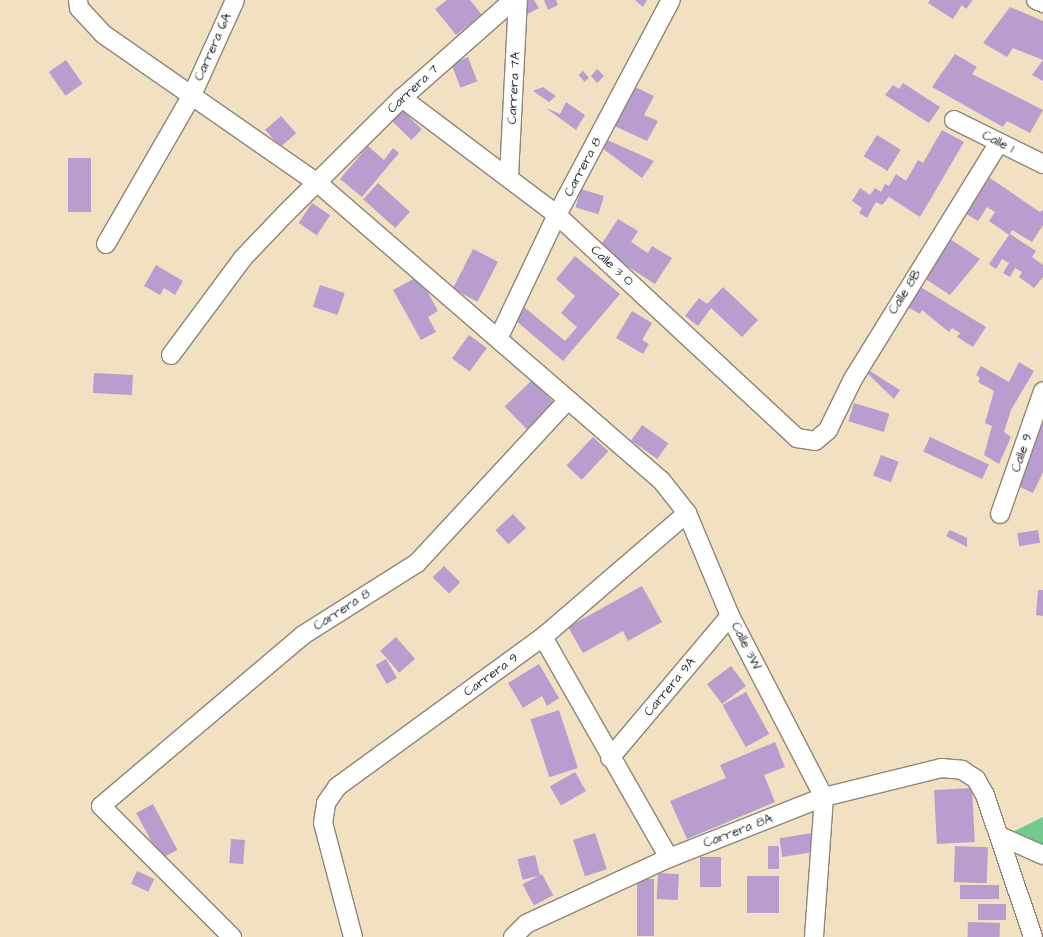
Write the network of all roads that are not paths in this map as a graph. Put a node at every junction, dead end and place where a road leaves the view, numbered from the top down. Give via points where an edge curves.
1 (78, 0) edge
2 (235, 0) edge
3 (513, 0) edge
4 (518, 0) edge
5 (670, 0) edge
6 (1036, 0) edge
7 (1043, 4) edge
8 (192, 95) junction
9 (402, 98) junction
10 (954, 120) dead end
11 (999, 143) junction
12 (1043, 164) edge
13 (509, 176) junction
14 (319, 184) junction
15 (557, 215) junction
16 (106, 244) dead end
17 (499, 337) junction
18 (171, 355) dead end
19 (1043, 391) edge
20 (568, 400) junction
21 (815, 441) joint
22 (687, 513) junction
23 (1000, 514) dead end
24 (730, 616) junction
25 (543, 637) junction
26 (610, 758) junction
27 (824, 797) junction
28 (1002, 837) junction
29 (1043, 855) edge
30 (669, 858) junction
31 (232, 937) edge
32 (353, 937) edge
33 (513, 937) edge
34 (814, 937) edge
35 (1033, 937) edge

1 - 8 street, Calle 3W via 79,8 103,34
2 - 8 street, Carrera 6A
3 - 9 street, Carrera 7
4 - 13 street, Carrera 7A
5 - 15 street, Carrera 8
6 - 7 street
8 - 14 street, Calle 3W
8 - 16 street, Carrera 6A
9 - 13 street, Calle 3 O
9 - 14 street, Carrera 7
10 - 11 street, Calle 1
11 - 12 street, Calle 1
11 - 21 street, Calle 8B via 861,366 828,430
13 - 15 street, Calle 3 O
14 - 17 street, Calle 3W
14 - 18 street, Carrera 7 via 244,258
15 - 17 street, Carrera 8
15 - 21 street, Calle 3 O via 797,438
17 - 20 street, Calle 3W
19 - 23 street, Calle 9
20 - 22 street, Calle 3W via 661,480
20 - 31 street, Carrera 8 via 417,562 303,635 101,806
22 - 24 street, Calle 3W
22 - 25 street, Carrera 9
24 - 26 street, Carrera 9A
24 - 27 street, Calle 3W
25 - 26 street
25 - 32 street, Carrera 9 via 337,787 326,803 323,823
26 - 30 street
27 - 28 street, Carrera 8A via 941,768 962,770 976,779
27 - 30 street, Carrera 8A
27 - 34 street
28 - 29 street
28 - 35 street
30 - 33 street, Carrera 8A via 526,924

